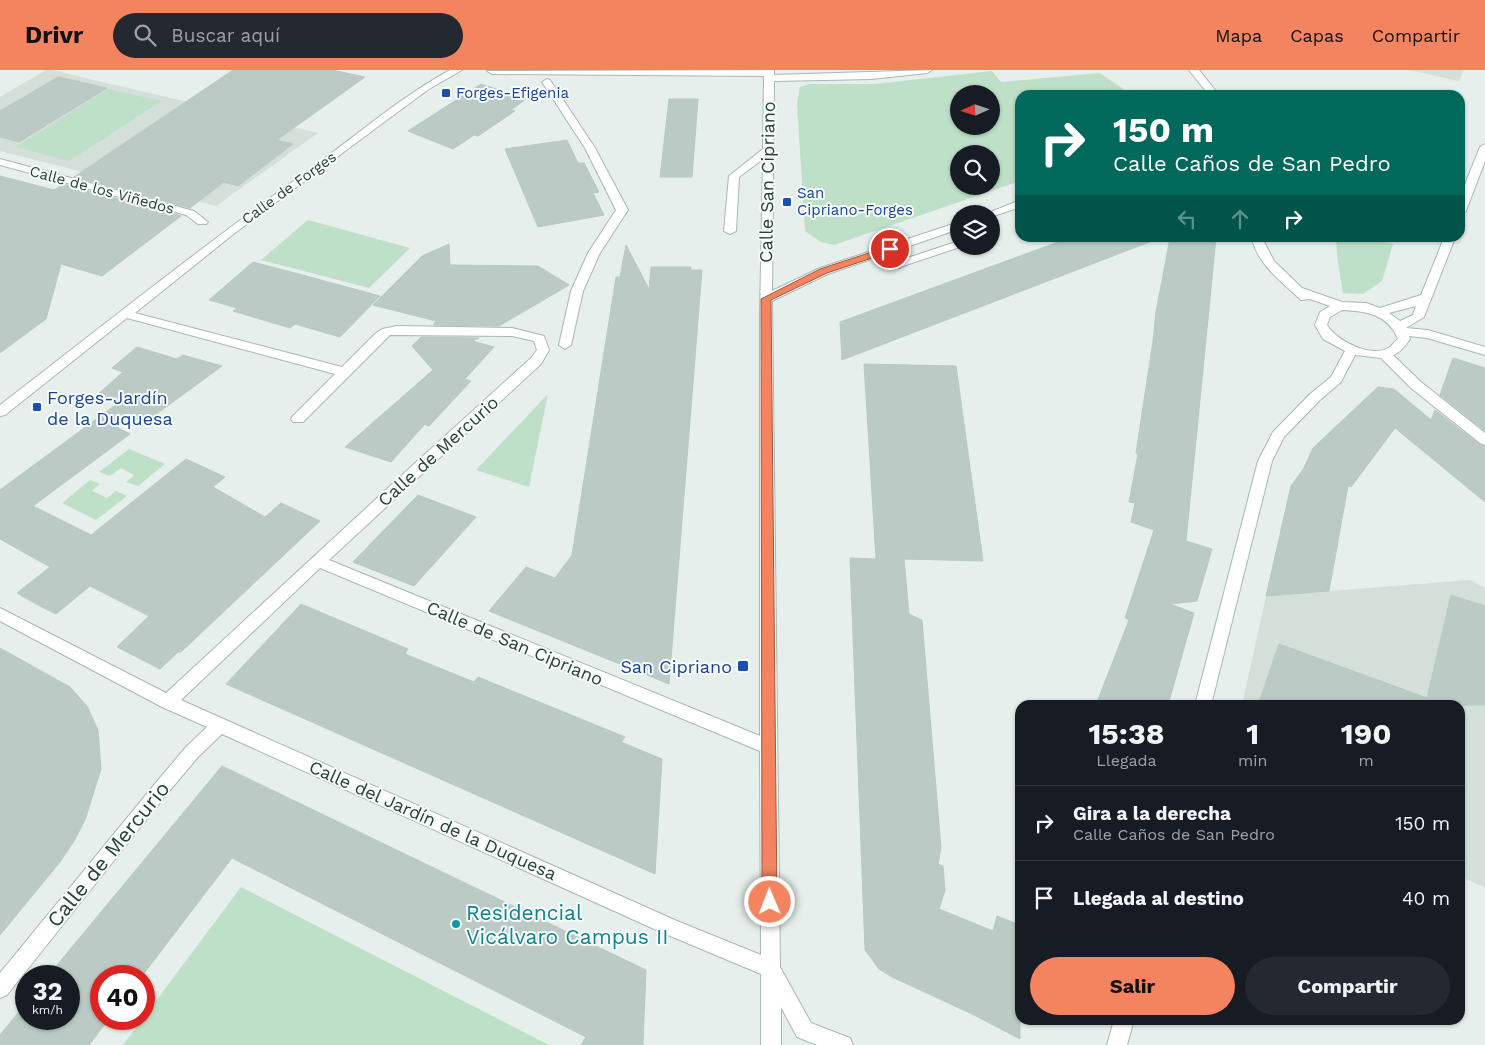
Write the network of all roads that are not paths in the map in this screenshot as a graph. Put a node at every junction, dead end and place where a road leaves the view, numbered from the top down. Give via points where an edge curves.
1 (457, 70) edge
2 (480, 70) edge
3 (498, 70) edge
4 (609, 70) edge
5 (927, 70) edge
6 (1194, 70) edge
7 (769, 74) edge
8 (547, 82) dead end
9 (1210, 90) edge
10 (1485, 147) edge
11 (768, 150) junction
12 (0, 163) edge
13 (1465, 198) edge
14 (1015, 205) edge
15 (1000, 211) edge
16 (202, 222) dead end
17 (950, 229) edge
18 (730, 231) dead end
19 (1258, 242) edge
20 (1448, 242) edge
21 (950, 247) edge
22 (899, 264) dead end
23 (1297, 290) junction
24 (1426, 297) junction
25 (766, 299) junction
26 (1340, 306) junction
27 (1379, 312) junction
28 (126, 314) junction
29 (1322, 314) junction
30 (1401, 328) junction
31 (565, 344) dead end
32 (1352, 350) junction
33 (1485, 352) edge
34 (1384, 354) junction
35 (345, 372) junction
36 (0, 412) edge
37 (298, 420) dead end
38 (1485, 440) edge
39 (318, 561) junction
40 (0, 614) edge
41 (1204, 700) edge
42 (168, 702) junction
43 (220, 725) junction
44 (768, 747) junction
45 (770, 970) junction
46 (0, 988) edge
47 (1123, 1025) edge
48 (770, 1045) edge
49 (843, 1045) edge
50 (1117, 1045) edge

1 - 28 street, Calle de Forges via 426,87 375,124
2 - 3 street
3 - 4 street via 570,73
4 - 7 street
5 - 7 street via 871,76
6 - 9 street
7 - 11 street, Calle San Cipriano
8 - 31 street via 590,148 622,210 594,253 577,291
10 - 13 street
11 - 18 street via 734,176
11 - 25 street, Calle San Cipriano
12 - 16 street, Calle de los Viñedos via 190,213
14 - 15 street
17 - 25 street via 824,271
19 - 23 street via 1268,262
20 - 24 street
21 - 22 street
23 - 26 street
23 - 29 street
24 - 27 street
24 - 30 street via 1418,317
25 - 44 street, Calle San Cipriano
26 - 27 street via 1359,306
26 - 29 street
27 - 30 street
28 - 35 street
28 - 36 street, Calle de Forges
29 - 32 street via 1320,322 1328,338
30 - 33 street
30 - 34 street via 1404,339 1401,345
32 - 34 street
32 - 41 street via 1336,379 1278,435 1265,461
34 - 38 street via 1416,385
35 - 37 street
35 - 39 street, Calle de Mercurio via 379,337 397,330 512,332 540,339 543,350 536,361
39 - 42 street, Calle de Mercurio
39 - 44 street, Calle de San Cipriano
40 - 42 street, Calle del Jardín de la Duquesa
42 - 43 street, Calle del Jardín de la Duquesa
43 - 45 street, Calle del Jardín de la Duquesa
43 - 46 street, Calle de Mercurio via 166,783
44 - 45 street, Calle San Cipriano
45 - 48 street, Calle San Cipriano
45 - 49 street via 804,1030
47 - 50 street

